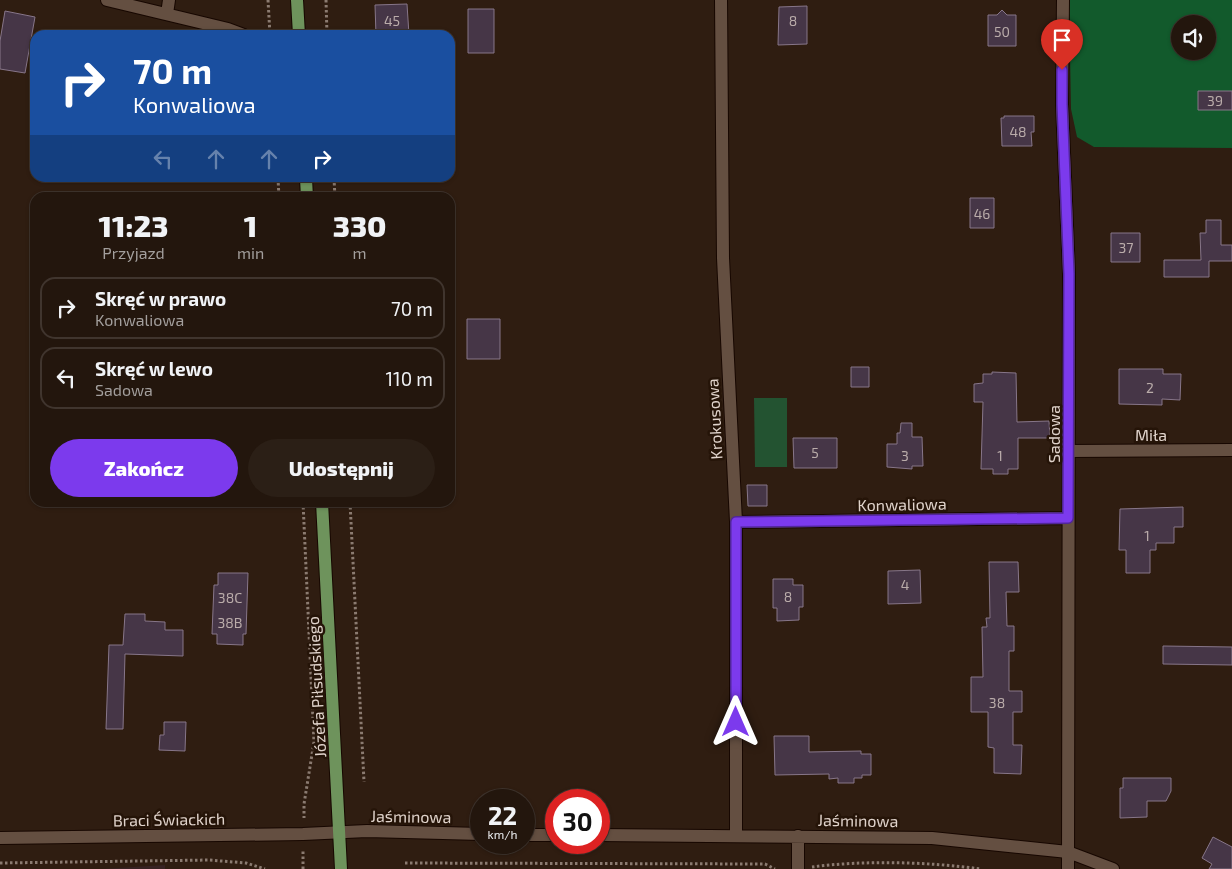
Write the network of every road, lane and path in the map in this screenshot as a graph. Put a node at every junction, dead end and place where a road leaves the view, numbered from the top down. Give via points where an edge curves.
1 (107, 0) edge
2 (169, 0) edge
3 (268, 0) edge
4 (297, 0) edge
5 (326, 0) edge
6 (721, 0) edge
7 (1063, 0) edge
8 (167, 14) junction
9 (231, 30) edge
10 (270, 30) edge
11 (298, 30) edge
12 (327, 30) edge
13 (1232, 450) edge
14 (1070, 451) junction
15 (302, 507) edge
16 (322, 507) edge
17 (350, 507) edge
18 (1068, 518) junction
19 (736, 522) junction
20 (364, 782) dead end
21 (339, 833) junction
22 (303, 834) junction
23 (470, 834) edge
24 (610, 835) edge
25 (736, 836) junction
26 (798, 836) junction
27 (0, 838) edge
28 (1068, 852) junction
29 (0, 863) edge
30 (405, 863) dead end
31 (265, 869) edge
32 (303, 869) edge
33 (341, 869) edge
34 (774, 869) edge
35 (798, 869) edge
36 (981, 869) edge
37 (1068, 869) edge
38 (1113, 869) edge

1 - 8 street
2 - 8 street
3 - 10 path
4 - 11 main road
5 - 12 path
6 - 19 street, Krokusowa via 723,258
7 - 14 street, Sadowa via 1062,104 1069,274
8 - 9 street
13 - 14 street, Miła
14 - 18 street, Sadowa
15 - 22 path via 314,742 304,804
16 - 21 main road, Józefa Piłsudskiego
17 - 20 path
18 - 19 street, Konwaliowa
18 - 28 street, Sadowa
19 - 25 street, Krokusowa
21 - 22 street, Braci Świackich
21 - 23 street, Jaśminowa
21 - 33 main road, Józefa Piłsudskiego
22 - 27 street, Braci Świackich
22 - 32 path
24 - 25 street, Jaśminowa
25 - 26 street, Jaśminowa
26 - 28 street, Jaśminowa via 932,838
26 - 35 street
28 - 37 street, Sadowa
28 - 38 street, Jaśminowa
29 - 31 path via 209,860 246,863
30 - 34 path via 765,864
35 - 36 path via 839,863 947,864

